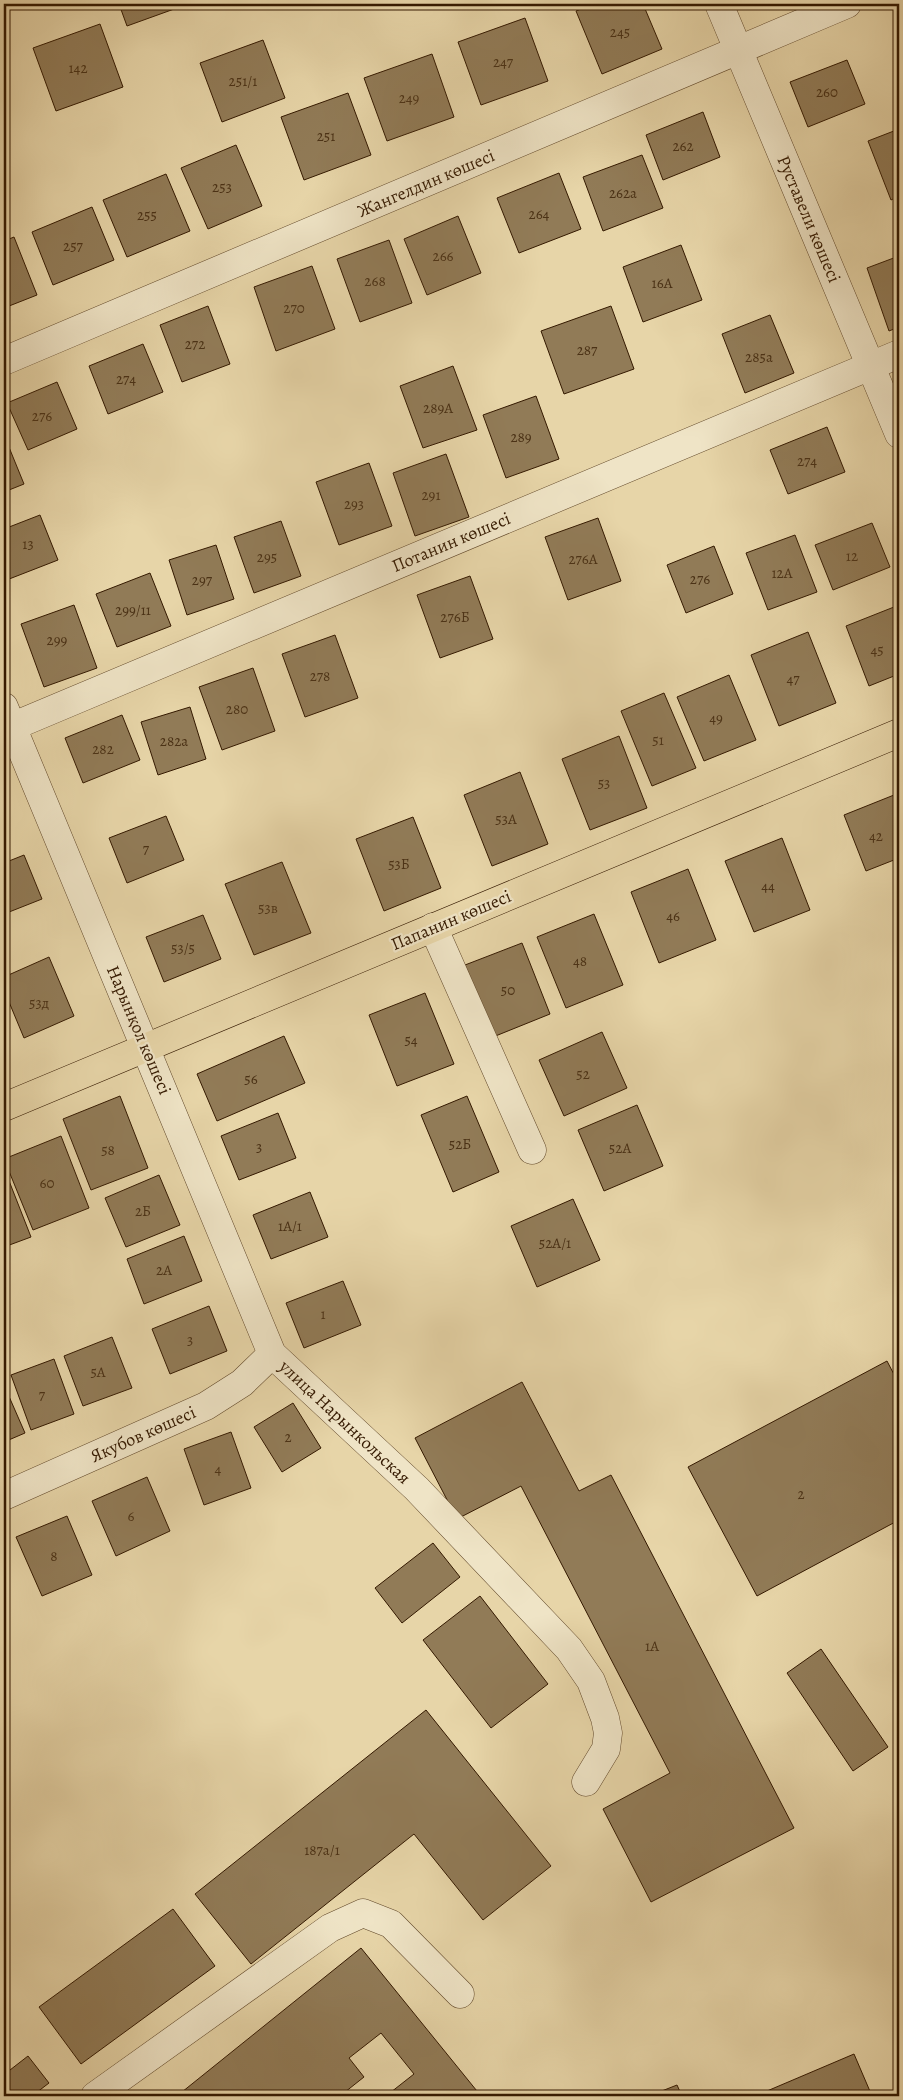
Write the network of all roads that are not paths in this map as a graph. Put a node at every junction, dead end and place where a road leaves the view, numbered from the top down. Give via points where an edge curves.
1 (719, 4) edge
2 (847, 4) edge
3 (738, 51) junction
4 (899, 354) edge
5 (4, 361) edge
6 (871, 366) junction
7 (899, 434) edge
8 (6, 721) edge
9 (899, 733) edge
10 (433, 927) junction
11 (146, 1046) junction
12 (4, 1107) edge
13 (532, 1150) dead end
14 (272, 1354) junction
15 (4, 1496) edge
16 (586, 1782) dead end
17 (460, 1994) dead end
18 (95, 2096) edge

1 - 3 street, Руставели көшесі
2 - 3 street, Жангелдин көшесі
3 - 5 street, Жангелдин көшесі
3 - 6 street, Руставели көшесі
4 - 6 street, Потанин көшесі
6 - 7 street, Руставели көшесі
6 - 8 street, Потанин көшесі
8 - 11 street, Нарынқол көшесі
9 - 10 main road, Папанин көшесі
10 - 11 main road, Папанин көшесі
10 - 13 street
11 - 12 main road, Папанин көшесі
11 - 14 street, Нарынқол көшесі
14 - 15 street, Якубов көшесі via 242,1383 206,1406
14 - 16 street, улица Нарынкольская via 417,1489 569,1648 591,1681 606,1718 608,1733 606,1749
17 - 18 street via 391,1924 363,1913 330,1928

